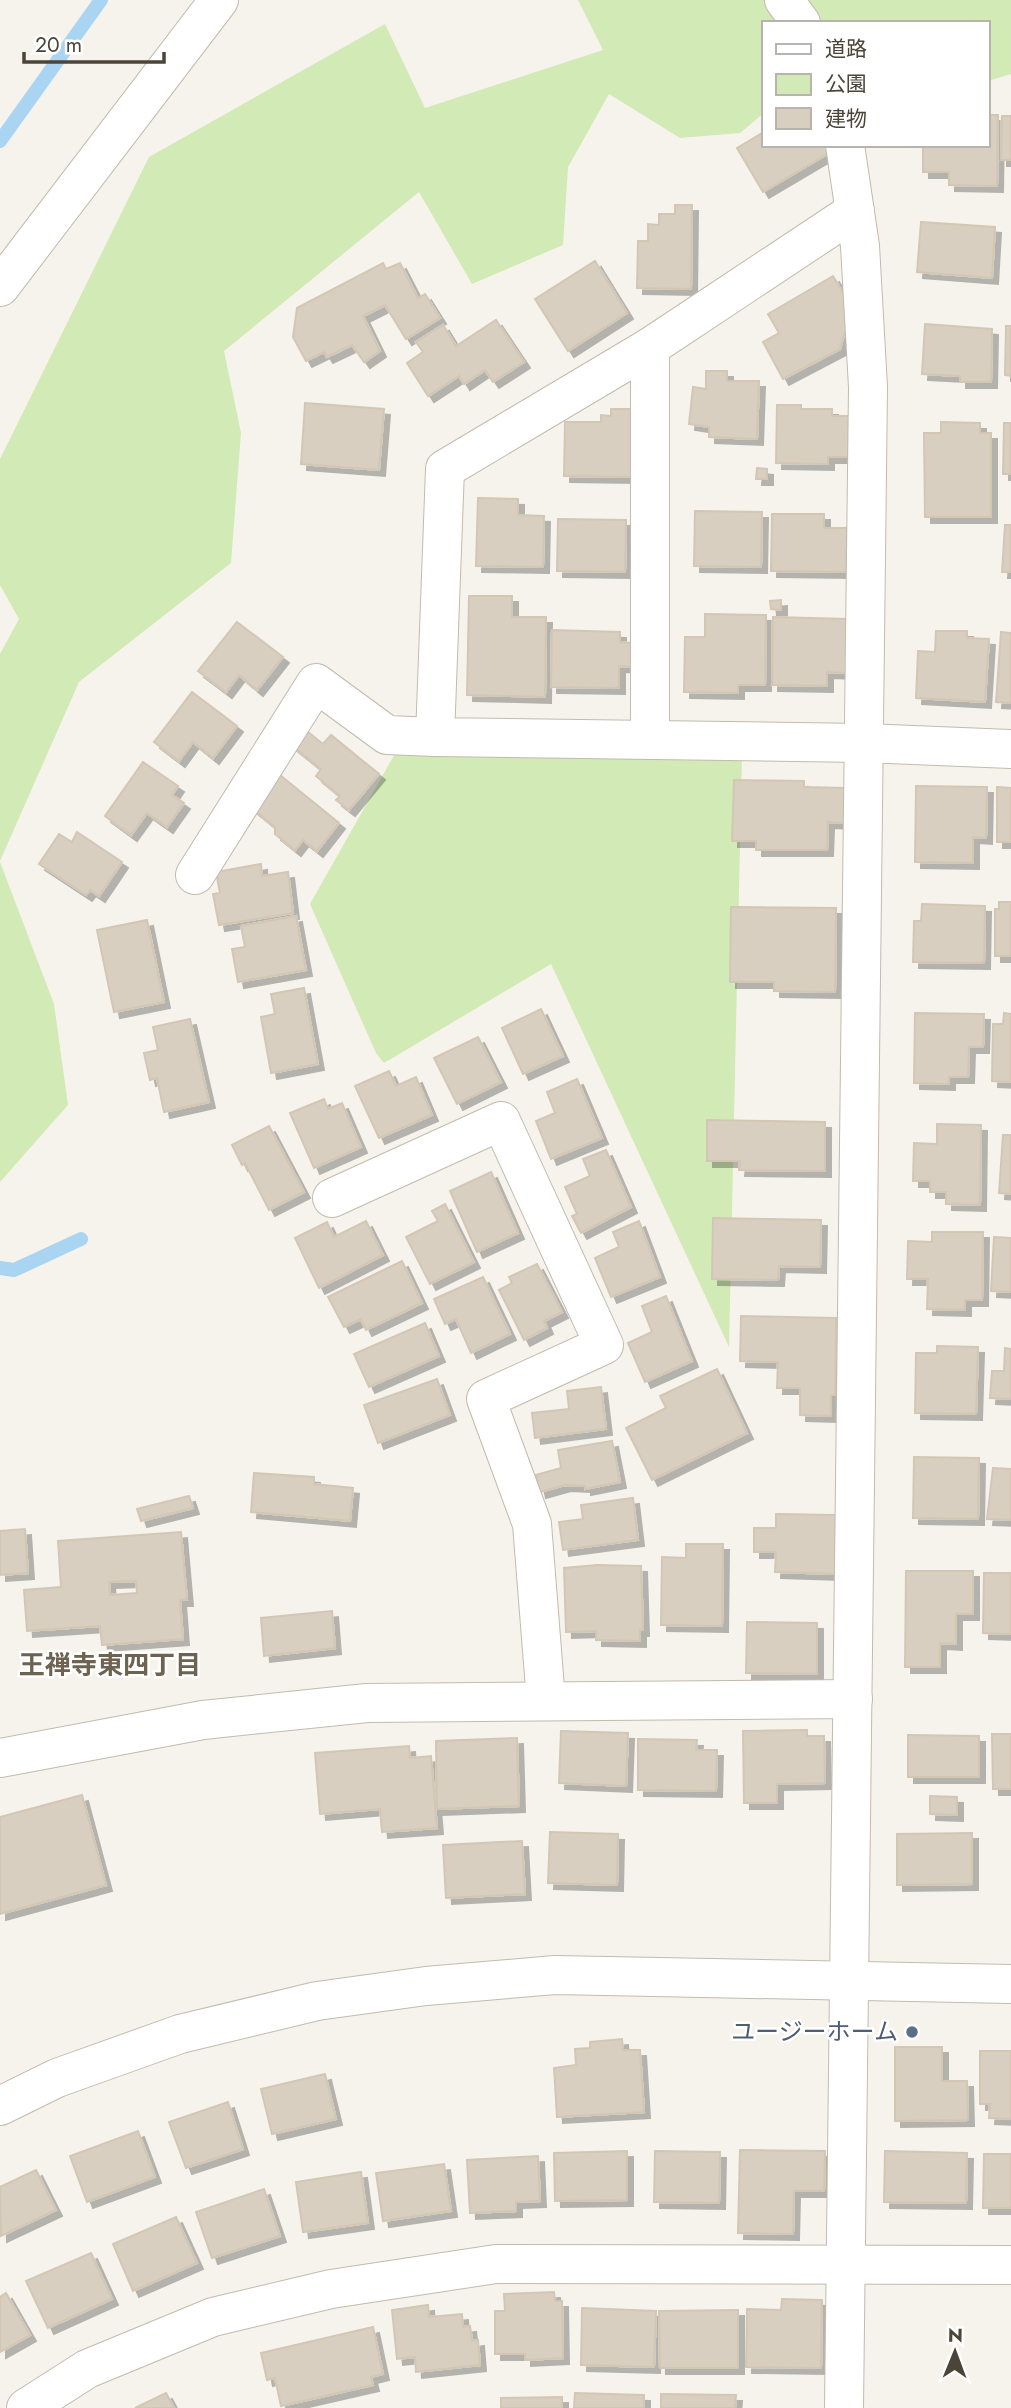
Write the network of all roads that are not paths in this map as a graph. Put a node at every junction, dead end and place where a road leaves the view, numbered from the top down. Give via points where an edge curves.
1 (219, 0) edge
2 (784, 0) edge
3 (800, 21) edge
4 (845, 147) edge
5 (855, 211) junction
6 (0, 287) edge
7 (650, 348) junction
8 (435, 737) junction
9 (650, 740) junction
10 (864, 743) junction
11 (1011, 749) edge
12 (195, 875) dead end
13 (332, 1198) dead end
14 (853, 1699) junction
15 (546, 1702) junction
16 (0, 1758) edge
17 (849, 1981) junction
18 (1011, 1984) edge
19 (0, 2106) edge
20 (845, 2264) junction
21 (1011, 2265) edge
22 (26, 2408) edge
23 (844, 2408) edge

1 - 6 street
2 - 3 street
4 - 5 street
5 - 7 street
5 - 10 street via 868,387
7 - 8 street via 445,469
7 - 9 street
8 - 9 street
8 - 12 street via 387,735 316,683
9 - 10 street
10 - 11 street
10 - 14 street
13 - 15 street via 501,1121 604,1345 486,1399 532,1524
14 - 15 street
14 - 17 street
15 - 16 street via 367,1703 204,1720
17 - 18 street
17 - 19 street via 555,1975 317,2001 180,2034 57,2078
17 - 20 street
20 - 21 street
20 - 22 street via 496,2264 331,2289 213,2317 87,2369
20 - 23 street

